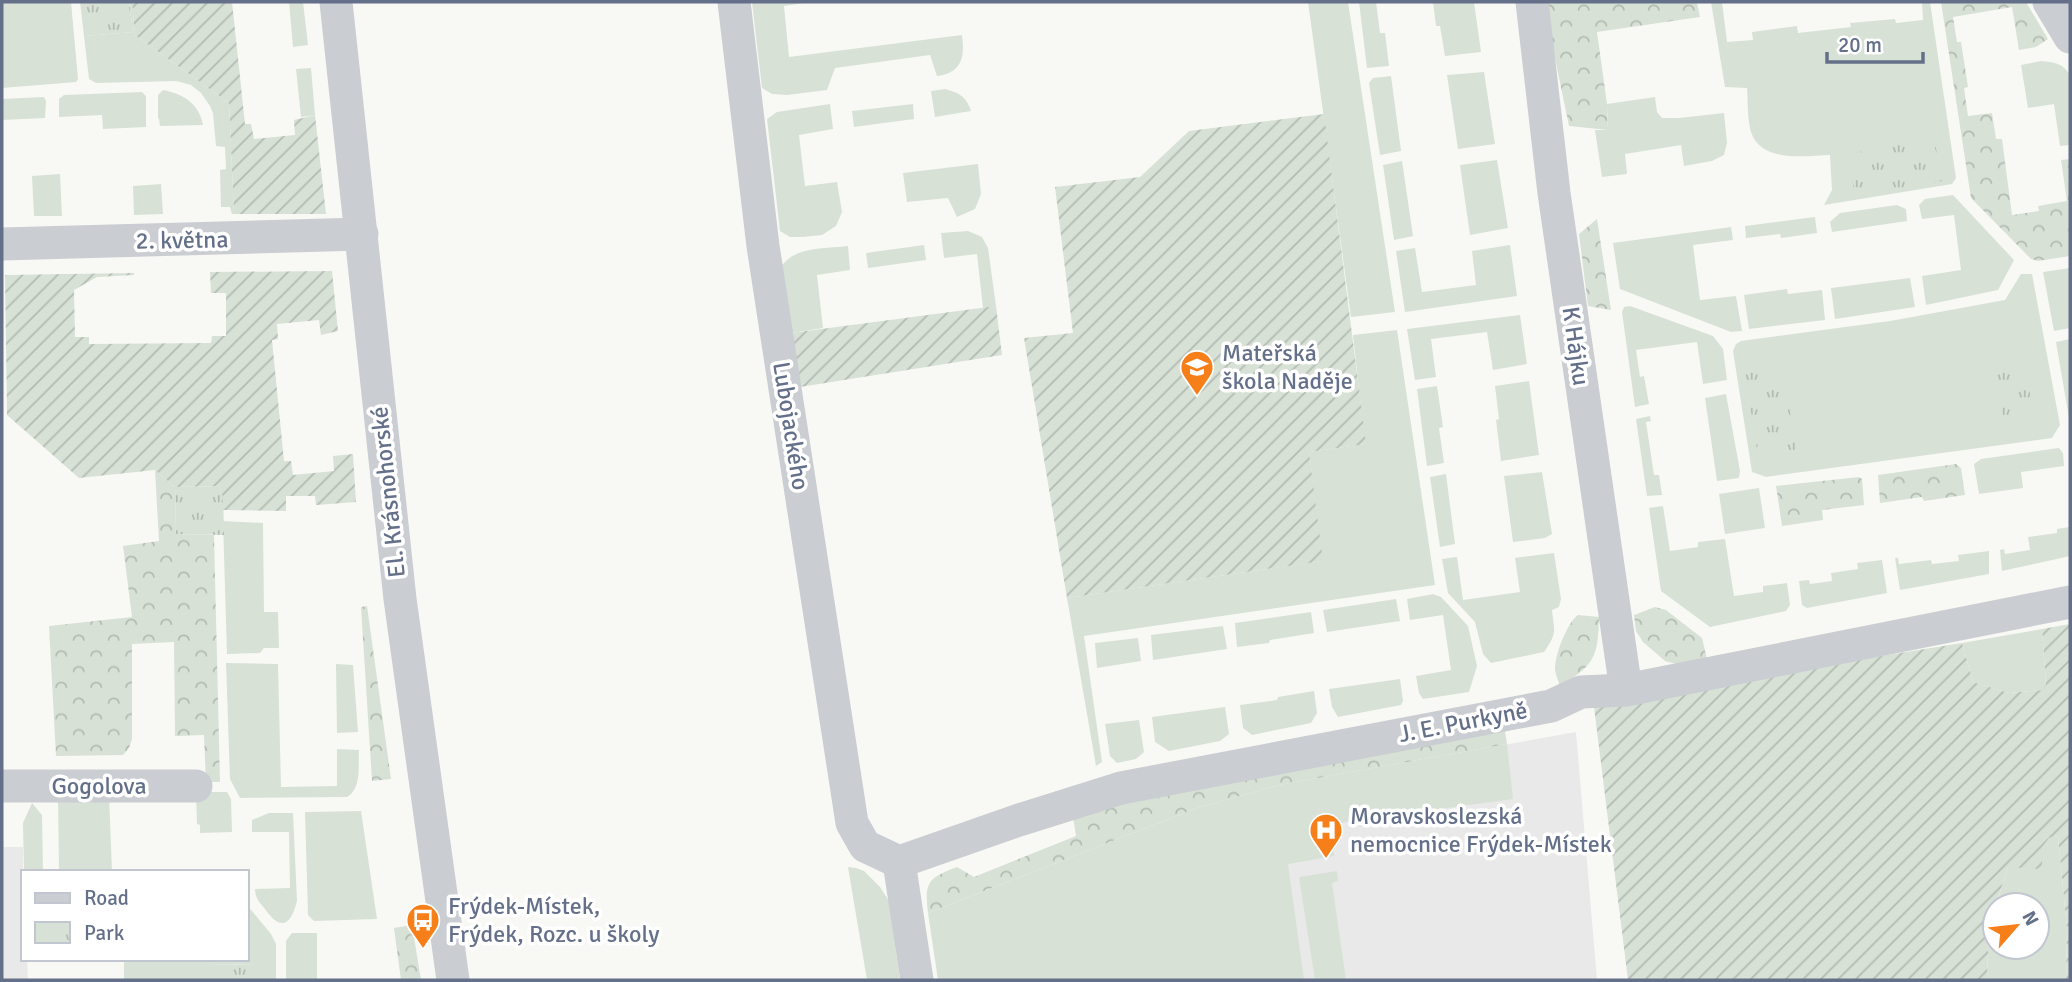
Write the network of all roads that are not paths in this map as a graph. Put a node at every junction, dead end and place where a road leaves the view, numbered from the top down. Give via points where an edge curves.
1 (335, 2) edge
2 (734, 2) edge
3 (1532, 2) edge
4 (2049, 2) edge
5 (2070, 37) edge
6 (362, 234) junction
7 (2, 244) edge
8 (2070, 602) edge
9 (1626, 690) junction
10 (2, 786) edge
11 (196, 786) dead end
12 (899, 862) junction
13 (453, 980) edge
14 (917, 980) edge

1 - 6 street, El. Krásnohorské
2 - 12 street, Lubojackého via 763,246 852,823 865,846
3 - 9 street, K Hájku via 1554,193
4 - 5 street
6 - 7 street, 2. května
6 - 13 street, El. Krásnohorské via 400,600
8 - 9 street, J. E. Purkyně
9 - 12 street, J. E. Purkyně via 1581,692 1551,706 1121,788
10 - 11 street, Gogolova
12 - 14 street

